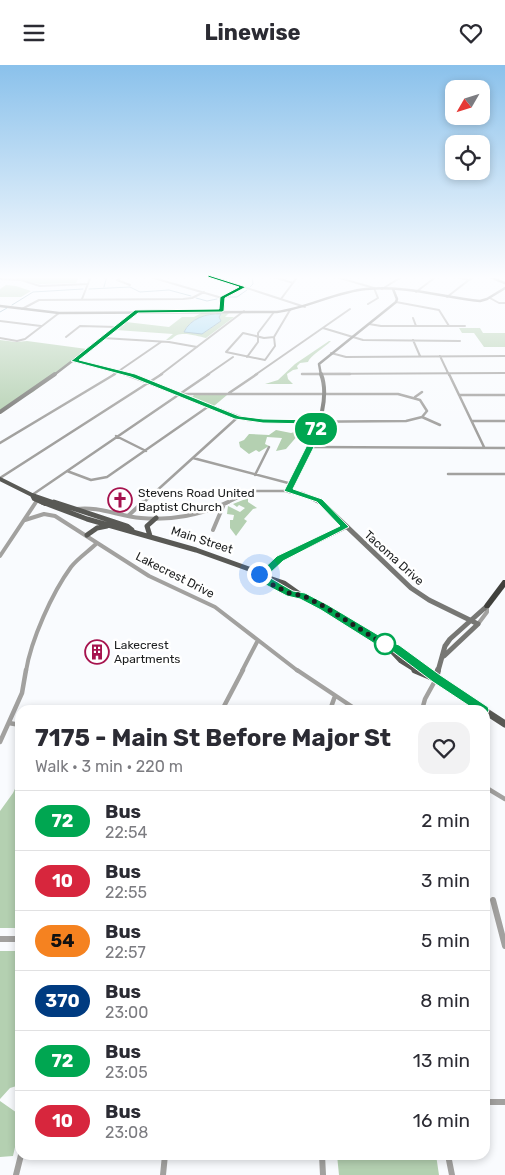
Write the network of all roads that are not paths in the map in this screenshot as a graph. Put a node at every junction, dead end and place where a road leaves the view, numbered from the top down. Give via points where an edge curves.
1 (39, 328) edge
2 (78, 328) edge
3 (116, 328) edge
4 (222, 328) edge
5 (263, 328) edge
6 (281, 328) edge
7 (323, 328) joint
8 (364, 328) edge
9 (258, 335) junction
10 (66, 337) dead end
11 (274, 337) junction
12 (353, 337) junction
13 (0, 338) edge
14 (103, 338) junction
15 (413, 340) junction
16 (460, 341) dead end
17 (162, 342) junction
18 (196, 347) junction
19 (331, 353) junction
20 (420, 356) junction
21 (440, 356) junction
22 (505, 356) edge
23 (233, 357) dead end
24 (247, 357) junction
25 (74, 361) junction
26 (120, 371) junction
27 (505, 373) edge
28 (302, 374) dead end
29 (321, 374) junction
30 (448, 374) junction
31 (151, 382) junction
32 (422, 392) dead end
33 (229, 393) junction
34 (180, 394) junction
35 (324, 394) junction
36 (459, 395) junction
37 (505, 395) edge
38 (415, 397) junction
39 (209, 405) junction
40 (0, 412) edge
41 (238, 417) junction
42 (422, 417) junction
43 (472, 421) junction
44 (505, 421) edge
45 (317, 422) junction
46 (440, 425) dead end
47 (116, 436) junction
48 (0, 443) edge
49 (269, 447) dead end
50 (310, 447) junction
51 (484, 447) junction
52 (505, 448) edge
53 (146, 451) junction
54 (193, 458) junction
55 (67, 471) junction
56 (505, 474) edge
57 (254, 475) junction
58 (448, 475) dead end
59 (0, 479) edge
60 (292, 483) junction
61 (288, 491) junction
62 (32, 495) junction
63 (36, 500) junction
64 (224, 504) junction
65 (73, 509) junction
66 (128, 516) junction
67 (156, 519) junction
68 (25, 520) junction
69 (110, 526) junction
70 (345, 527) junction
71 (213, 530) dead end
72 (134, 531) junction
73 (87, 535) junction
74 (150, 536) junction
75 (97, 543) junction
76 (0, 556) edge
77 (261, 576) junction
78 (505, 582) edge
79 (487, 606) junction
80 (471, 620) junction
81 (478, 624) junction
82 (257, 642) junction
83 (444, 656) junction
84 (436, 679) junction
85 (335, 696) junction
86 (17, 705) edge
87 (225, 705) edge
88 (332, 705) edge
89 (349, 705) edge
90 (423, 705) edge
91 (476, 705) edge
92 (15, 709) edge
93 (490, 714) edge
94 (9, 723) junction
95 (504, 723) edge
96 (15, 724) edge
97 (0, 742) edge
98 (490, 790) edge
99 (505, 799) edge
100 (493, 900) dead end
101 (0, 939) edge
102 (15, 939) edge
103 (505, 946) edge
104 (505, 1101) edge
105 (490, 1102) edge
106 (20, 1160) edge
107 (164, 1160) edge
108 (322, 1160) edge
109 (449, 1160) edge
110 (16, 1175) edge
111 (163, 1175) edge
112 (323, 1175) edge
113 (452, 1175) edge

1 - 13 street via 23,340
2 - 10 street
3 - 14 street
4 - 18 street
5 - 9 street
6 - 11 street
7 - 12 street
7 - 33 street
8 - 12 street
9 - 11 street
9 - 24 street via 258,342
9 - 24 street via 242,333 226,350
11 - 24 street via 276,346 267,359
12 - 15 street via 364,341
12 - 19 street
14 - 17 street
14 - 25 street
15 - 16 street
15 - 20 street
17 - 18 street
17 - 26 street
18 - 31 street
19 - 20 street via 346,357
19 - 29 street via 319,364
20 - 21 street
21 - 22 street
21 - 30 street
23 - 34 street
25 - 26 street
25 - 40 street
26 - 31 street
26 - 48 street
27 - 30 street
28 - 29 street
29 - 30 street
29 - 35 street
30 - 36 street
31 - 34 street
31 - 59 street
32 - 38 street
33 - 34 street
33 - 35 street
34 - 39 street
34 - 47 street
35 - 38 street
35 - 45 street
36 - 37 street
36 - 43 street
38 - 42 street via 426,407 426,414
39 - 41 street
39 - 53 street
41 - 45 street
41 - 54 street
42 - 45 street via 406,421
42 - 46 street
43 - 44 street
43 - 51 street
45 - 50 street
47 - 53 street
47 - 55 street
49 - 57 street
50 - 51 street
50 - 60 street
51 - 52 street
53 - 55 street via 104,479 91,480
54 - 57 street
54 - 66 street
55 - 62 street
56 - 58 street
57 - 60 street
59 - 62 main road, Main Street
60 - 61 street
61 - 64 street, Tacoma Drive via 252,491
61 - 70 street, Tacoma Drive via 320,501
62 - 63 main road, Main Street
62 - 65 main road, Main Street
63 - 68 street
63 - 69 main road, Main Street
64 - 67 street, Tacoma Drive via 198,514
64 - 71 street
65 - 66 street, Tacoma Drive via 90,507
65 - 72 main road, Main Street
66 - 67 street, Tacoma Drive
67 - 74 main road via 147,526
68 - 73 street, Lakecrest Drive via 40,514 52,515
68 - 76 street
69 - 72 main road, Main Street
69 - 73 main road via 97,528
70 - 77 street via 280,559
70 - 80 street, Tacoma Drive via 416,593
72 - 74 main road, Main Street
73 - 75 street, Lakecrest Drive
74 - 77 main road, Main Street via 213,554
75 - 82 street, Lakecrest Drive via 154,579 208,603
75 - 86 street via 72,567 57,590 29,652
77 - 84 main road, Main Street via 291,594 302,595 387,646 390,652 424,676
78 - 79 highway
79 - 80 street
79 - 81 street via 487,612
80 - 81 street, Tacoma Drive
80 - 83 street via 450,639
81 - 83 street
82 - 85 street, Lakecrest Drive
82 - 87 street
83 - 84 street
84 - 90 street
84 - 91 main road, Main Street
85 - 88 street
85 - 89 street, Lakecrest Drive
92 - 94 street
93 - 95 main road, Main Street
94 - 96 street
94 - 97 street
98 - 99 street
100 - 103 street
101 - 102 street
104 - 105 street
106 - 110 street
107 - 111 street
108 - 112 street
109 - 113 street

